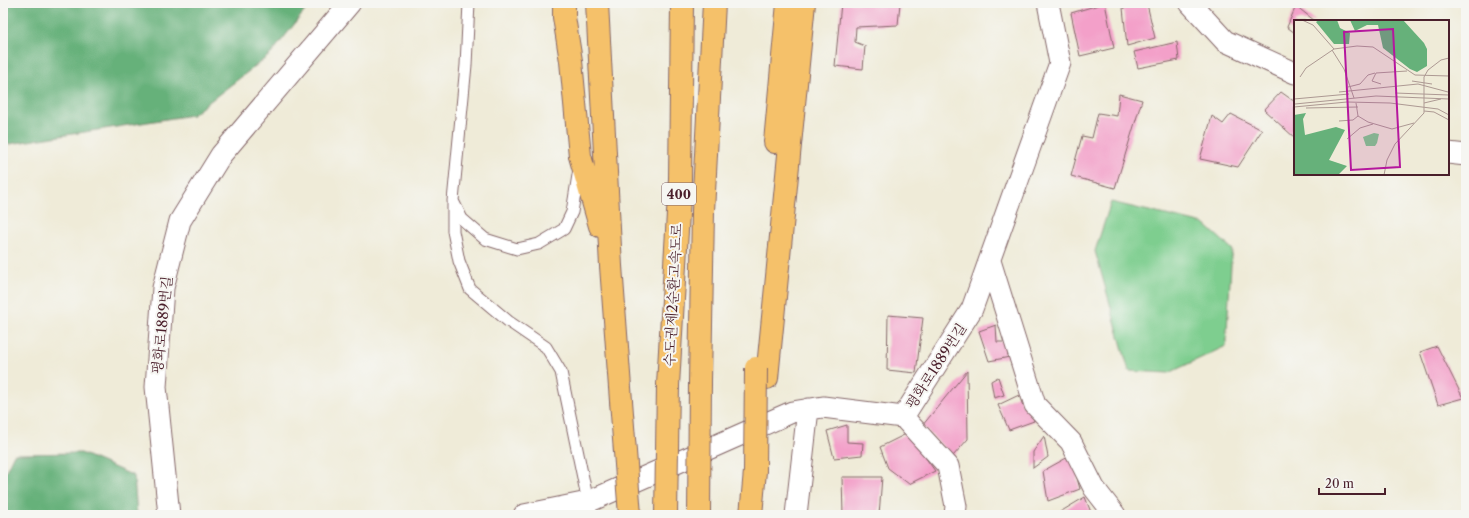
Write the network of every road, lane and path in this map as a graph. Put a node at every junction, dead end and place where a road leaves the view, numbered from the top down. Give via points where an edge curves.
1 (350, 3) edge
2 (470, 3) edge
3 (564, 3) edge
4 (597, 3) edge
5 (682, 3) edge
6 (714, 3) edge
7 (788, 3) edge
8 (804, 3) edge
9 (1048, 3) edge
10 (1190, 3) edge
11 (1294, 73) edge
12 (1449, 153) edge
13 (1466, 155) edge
14 (580, 156) junction
15 (452, 201) junction
16 (990, 261) junction
17 (611, 266) junction
18 (761, 373) junction
19 (808, 409) junction
20 (903, 417) junction
21 (588, 502) junction
22 (169, 515) edge
23 (524, 515) edge
24 (630, 515) edge
25 (666, 515) edge
26 (699, 515) edge
27 (751, 515) edge
28 (796, 515) edge
29 (955, 515) edge
30 (1115, 515) edge

1 - 22 street, 평화로1889번길 via 221,155 180,221 163,288 156,387
2 - 15 lane
3 - 14 highway
4 - 17 highway
5 - 25 highway, 수도권제2순환고속도로 / 400, bridge via 680,178 668,385
6 - 26 highway, 수도권제2순환고속도로 / 400, bridge via 703,211
7 - 18 highway via 780,76
8 - 18 highway
9 - 16 street, 평화로1889번길 via 1060,63
10 - 11 street via 1225,41
12 - 13 street
14 - 15 lane via 572,212 564,229 539,244 517,249 485,239 462,219
14 - 17 highway
15 - 21 lane via 457,254 470,289 508,321 546,347 561,372
16 - 20 street, 평화로1889번길 via 972,309
16 - 30 street via 1035,405 1071,442 1094,488
17 - 24 highway, bridge
18 - 27 highway, bridge
19 - 20 street, 평화로1889번길 via 823,407
19 - 21 street, 평화로1889번길 via 792,412
19 - 28 street
20 - 29 street via 948,466 956,506
21 - 23 street, 평화로1889번길

